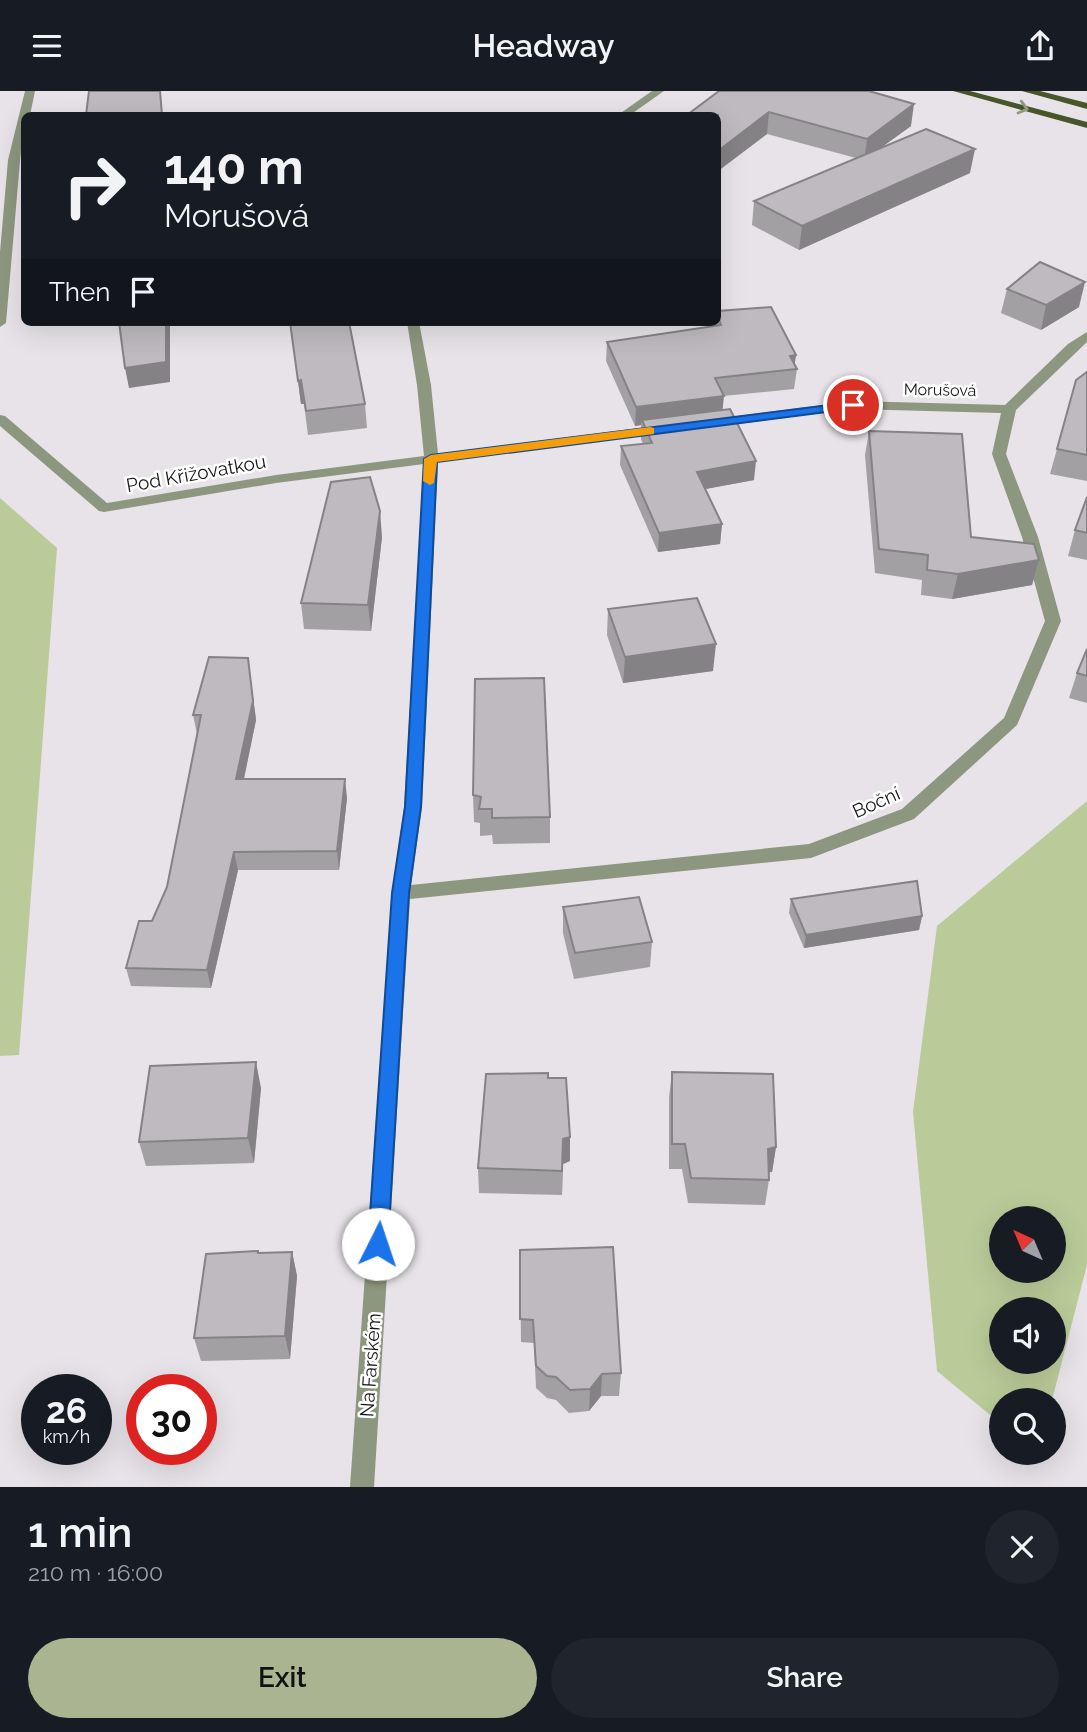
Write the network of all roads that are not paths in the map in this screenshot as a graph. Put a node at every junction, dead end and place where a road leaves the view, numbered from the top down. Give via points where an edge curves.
1 (30, 91) edge
2 (659, 91) edge
3 (958, 91) edge
4 (1027, 91) edge
5 (1087, 106) edge
6 (25, 112) edge
7 (628, 112) edge
8 (1087, 125) edge
9 (21, 130) edge
10 (0, 323) edge
11 (414, 326) edge
12 (1087, 337) edge
13 (1009, 409) junction
14 (0, 419) edge
15 (703, 424) edge
16 (676, 428) edge
17 (431, 459) junction
18 (401, 893) junction
19 (362, 1487) edge

1 - 6 street
2 - 7 street
3 -> 8 main road
4 - 5 main road
9 - 10 street via 14,160
11 - 17 street, Na Farském
12 - 13 street
13 - 15 street, Morušová via 853,405
13 - 18 street, Boční via 999,454 1030,537 1053,621 1011,721 908,814 811,851
14 - 17 street, Pod Křižovatkou via 104,508
16 - 17 street
17 - 18 street, Na Farském via 413,807
18 - 19 street, Na Farském

